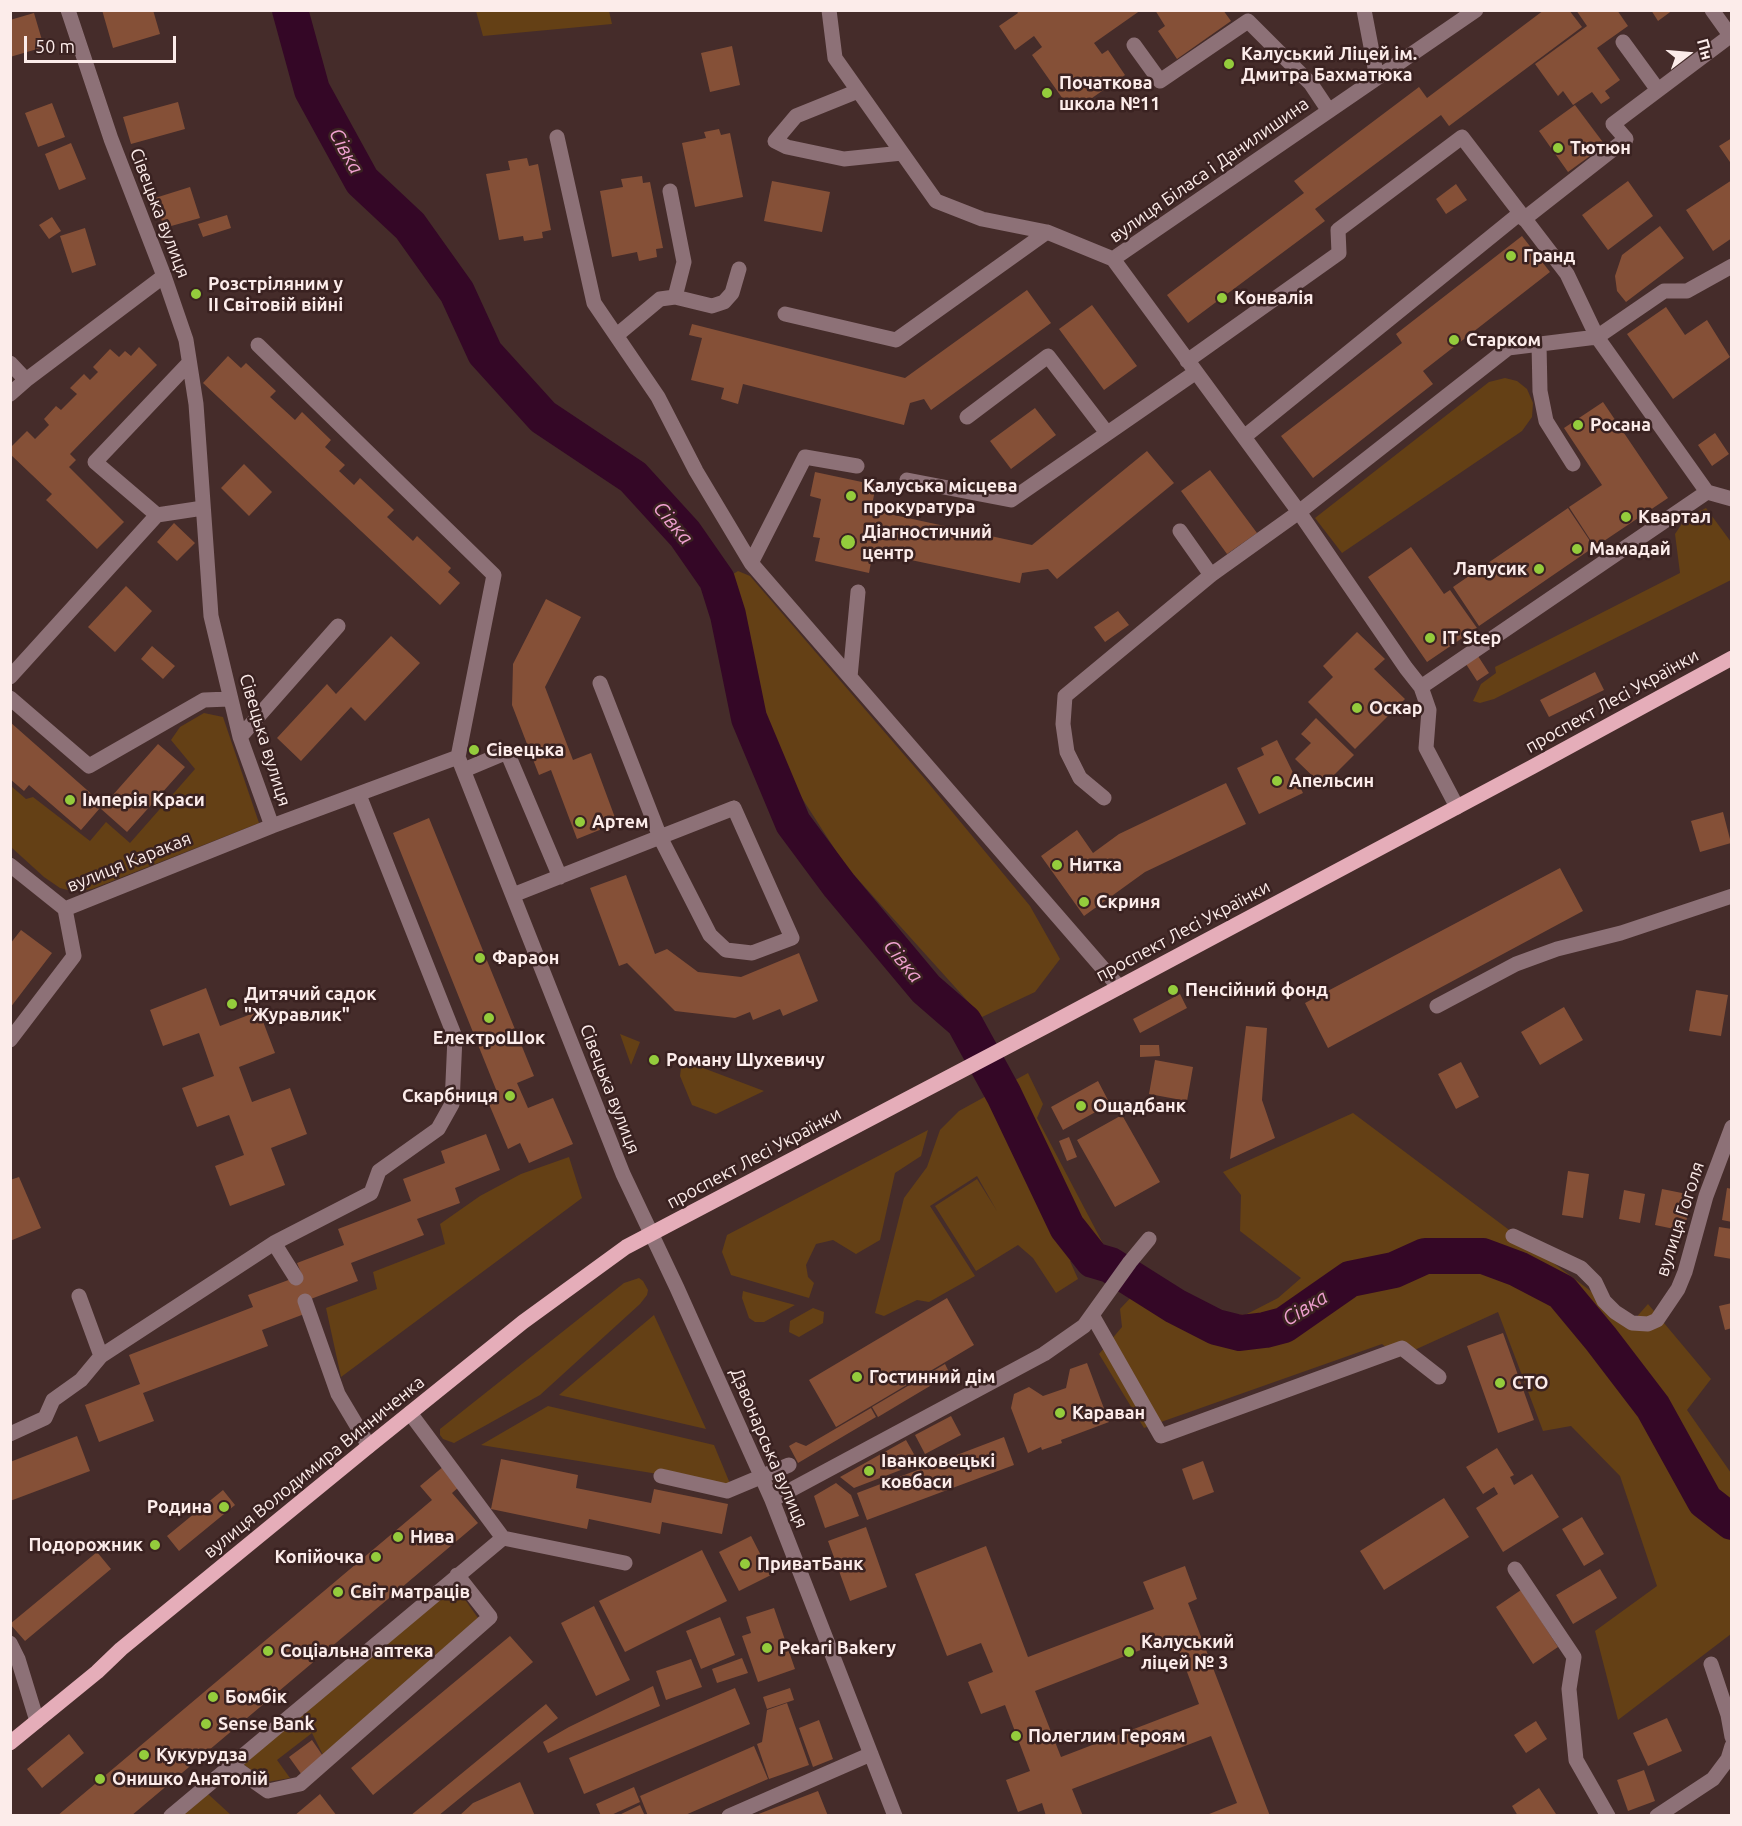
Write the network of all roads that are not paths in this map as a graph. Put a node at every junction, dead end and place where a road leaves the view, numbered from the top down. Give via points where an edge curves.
1 (68, 10) edge
2 (829, 10) edge
3 (1364, 10) edge
4 (1476, 10) edge
5 (1712, 10) edge
6 (1731, 37) edge
7 (1623, 42) dead end
8 (1134, 45) dead end
9 (1377, 78) junction
10 (1658, 90) junction
11 (858, 91) junction
12 (1329, 111) junction
13 (557, 136) dead end
14 (902, 153) junction
15 (670, 191) dead end
16 (1521, 216) junction
17 (1047, 232) junction
18 (1113, 260) junction
19 (1731, 266) edge
20 (739, 269) dead end
21 (164, 276) junction
22 (675, 297) junction
23 (785, 314) dead end
24 (617, 335) junction
25 (1597, 337) junction
26 (1539, 344) junction
27 (258, 345) dead end
28 (10, 363) edge
29 (189, 363) junction
30 (1192, 367) junction
31 (26, 380) junction
32 (10, 394) edge
33 (967, 417) dead end
34 (1107, 433) junction
35 (1244, 437) junction
36 (1573, 464) dead end
37 (857, 466) dead end
38 (907, 480) dead end
39 (1707, 492) junction
40 (1731, 499) edge
41 (203, 508) junction
42 (1299, 512) junction
43 (157, 515) junction
44 (1180, 531) dead end
45 (751, 563) junction
46 (1212, 575) junction
47 (858, 592) dead end
48 (338, 626) dead end
49 (1731, 658) edge
50 (10, 676) edge
51 (850, 677) junction
52 (600, 683) dead end
53 (1421, 687) junction
54 (10, 698) edge
55 (229, 699) junction
56 (240, 737) junction
57 (461, 763) junction
58 (359, 795) junction
59 (1104, 798) dead end
60 (1456, 807) junction
61 (272, 826) junction
62 (660, 837) junction
63 (10, 865) edge
64 (560, 877) junction
65 (513, 895) junction
66 (1731, 896) edge
67 (65, 909) junction
68 (1119, 987) junction
69 (1437, 1006) dead end
70 (10, 1040) edge
71 (1731, 1127) edge
72 (651, 1234) junction
73 (1514, 1236) dead end
74 (1149, 1239) dead end
75 (274, 1243) junction
76 (296, 1278) dead end
77 (79, 1296) dead end
78 (305, 1301) dead end
79 (1092, 1315) junction
80 (101, 1356) junction
81 (1439, 1377) dead end
82 (410, 1413) junction
83 (10, 1434) edge
84 (369, 1446) junction
85 (789, 1465) dead end
86 (661, 1476) dead end
87 (761, 1476) junction
88 (772, 1500) junction
89 (503, 1538) junction
90 (625, 1563) dead end
91 (1515, 1569) dead end
92 (457, 1575) junction
93 (10, 1643) edge
94 (1712, 1664) dead end
95 (37, 1721) junction
96 (1731, 1737) edge
97 (10, 1743) edge
98 (1731, 1746) edge
99 (872, 1754) junction
100 (231, 1765) junction
101 (171, 1815) edge
102 (729, 1815) edge
103 (895, 1815) edge
104 (1608, 1815) edge
105 (1657, 1815) edge

1 - 21 street, Сівецька вулиця via 111,139
2 - 11 street via 835,58
3 - 9 street
4 - 9 street, вулиця Біласа і Данилишина
5 - 6 street
6 - 10 street
7 - 10 street
8 - 12 street via 1160,81 1248,21 1311,84
9 - 12 street, вулиця Біласа і Данилишина
10 - 16 street via 1613,124 1626,139
11 - 14 street
11 - 14 street via 796,116 775,141 844,159
12 - 18 street, вулиця Біласа і Данилишина
13 - 24 street via 591,294
14 - 17 street via 936,201 982,219
15 - 22 street via 684,262
16 - 25 street via 1567,274
16 - 30 street via 1462,137 1338,230 1339,253
16 - 35 street
17 - 18 street
17 - 23 street via 896,340
18 - 30 street
19 - 25 street via 1687,291 1664,291
20 - 22 street via 732,293 724,302 712,306
21 - 29 street, Сівецька вулиця via 186,340
21 - 31 street
22 - 24 street via 660,299
24 - 45 street via 658,397 696,471
25 - 26 street
25 - 39 street
26 - 36 street via 1540,391 1546,421
26 - 42 street via 1508,348
27 - 57 street via 494,575
28 - 31 street
29 - 41 street, Сівецька вулиця via 196,404
29 - 43 street via 95,462
30 - 34 street
30 - 35 street
31 - 32 street
33 - 34 street via 1048,356
34 - 38 street via 1011,500
35 - 42 street
37 - 45 street via 805,457
39 - 40 street
39 - 53 street
41 - 43 street
41 - 55 street, Сівецька вулиця via 211,616
42 - 46 street
42 - 53 street
43 - 50 street
44 - 46 street
45 - 51 street
46 - 59 street via 1065,696 1067,752 1080,778
47 - 51 street
48 - 56 street
49 - 60 main road, проспект Лесі Українки
51 - 68 street
52 - 62 street
53 - 60 street via 1429,710 1426,747
54 - 55 street via 89,766 204,700
55 - 56 street, Сівецька вулиця
56 - 61 street, Сівецька вулиця
57 - 58 street, Сівецька вулиця
57 - 64 street via 507,752
57 - 65 street, Сівецька вулиця
58 - 61 street, Сівецька вулиця
58 - 75 street via 454,1037 452,1104 438,1129 379,1171 371,1193
60 - 68 main road, проспект Лесі Українки
61 - 67 street, вулиця Каракая
62 - 62 street via 710,935 726,950 752,953 792,938 734,808
62 - 64 street
63 - 67 street, вулиця Каракая
64 - 65 street
65 - 72 street, Сівецька вулиця via 623,1174
66 - 69 street via 1516,964
67 - 70 street via 74,956
68 - 72 main road, проспект Лесі Українки
71 - 73 street, вулиця Гоголя via 1685,1272 1657,1320 1632,1323 1604,1301 1595,1282 1581,1268
72 - 82 main road, вулиця Володимира Винниченка via 626,1247 524,1322
72 - 87 street, Дзвонарська вулиця
74 - 79 street
75 - 76 street
75 - 80 street
77 - 80 street
78 - 84 street via 338,1394
79 - 81 street via 1161,1436 1402,1348
79 - 88 street via 1084,1326 1044,1354
80 - 83 street via 81,1380 53,1400 45,1419
82 - 84 main road, вулиця Володимира Винниченка
82 - 89 street
84 - 95 main road, вулиця Володимира Винниченка
85 - 87 street
86 - 87 street via 727,1491
87 - 88 street, Дзвонарська вулиця
88 - 99 street, Дзвонарська вулиця
89 - 90 street
89 - 92 street
91 - 104 street via 1574,1657 1569,1689 1576,1760
92 - 100 street
92 - 100 street via 490,1617 300,1784 268,1791
93 - 95 street
94 - 96 street
95 - 97 main road, вулиця Володимира Винниченка
98 - 105 street via 1728,1759 1713,1779
99 - 102 street
99 - 103 street, Дзвонарська вулиця
100 - 101 street

